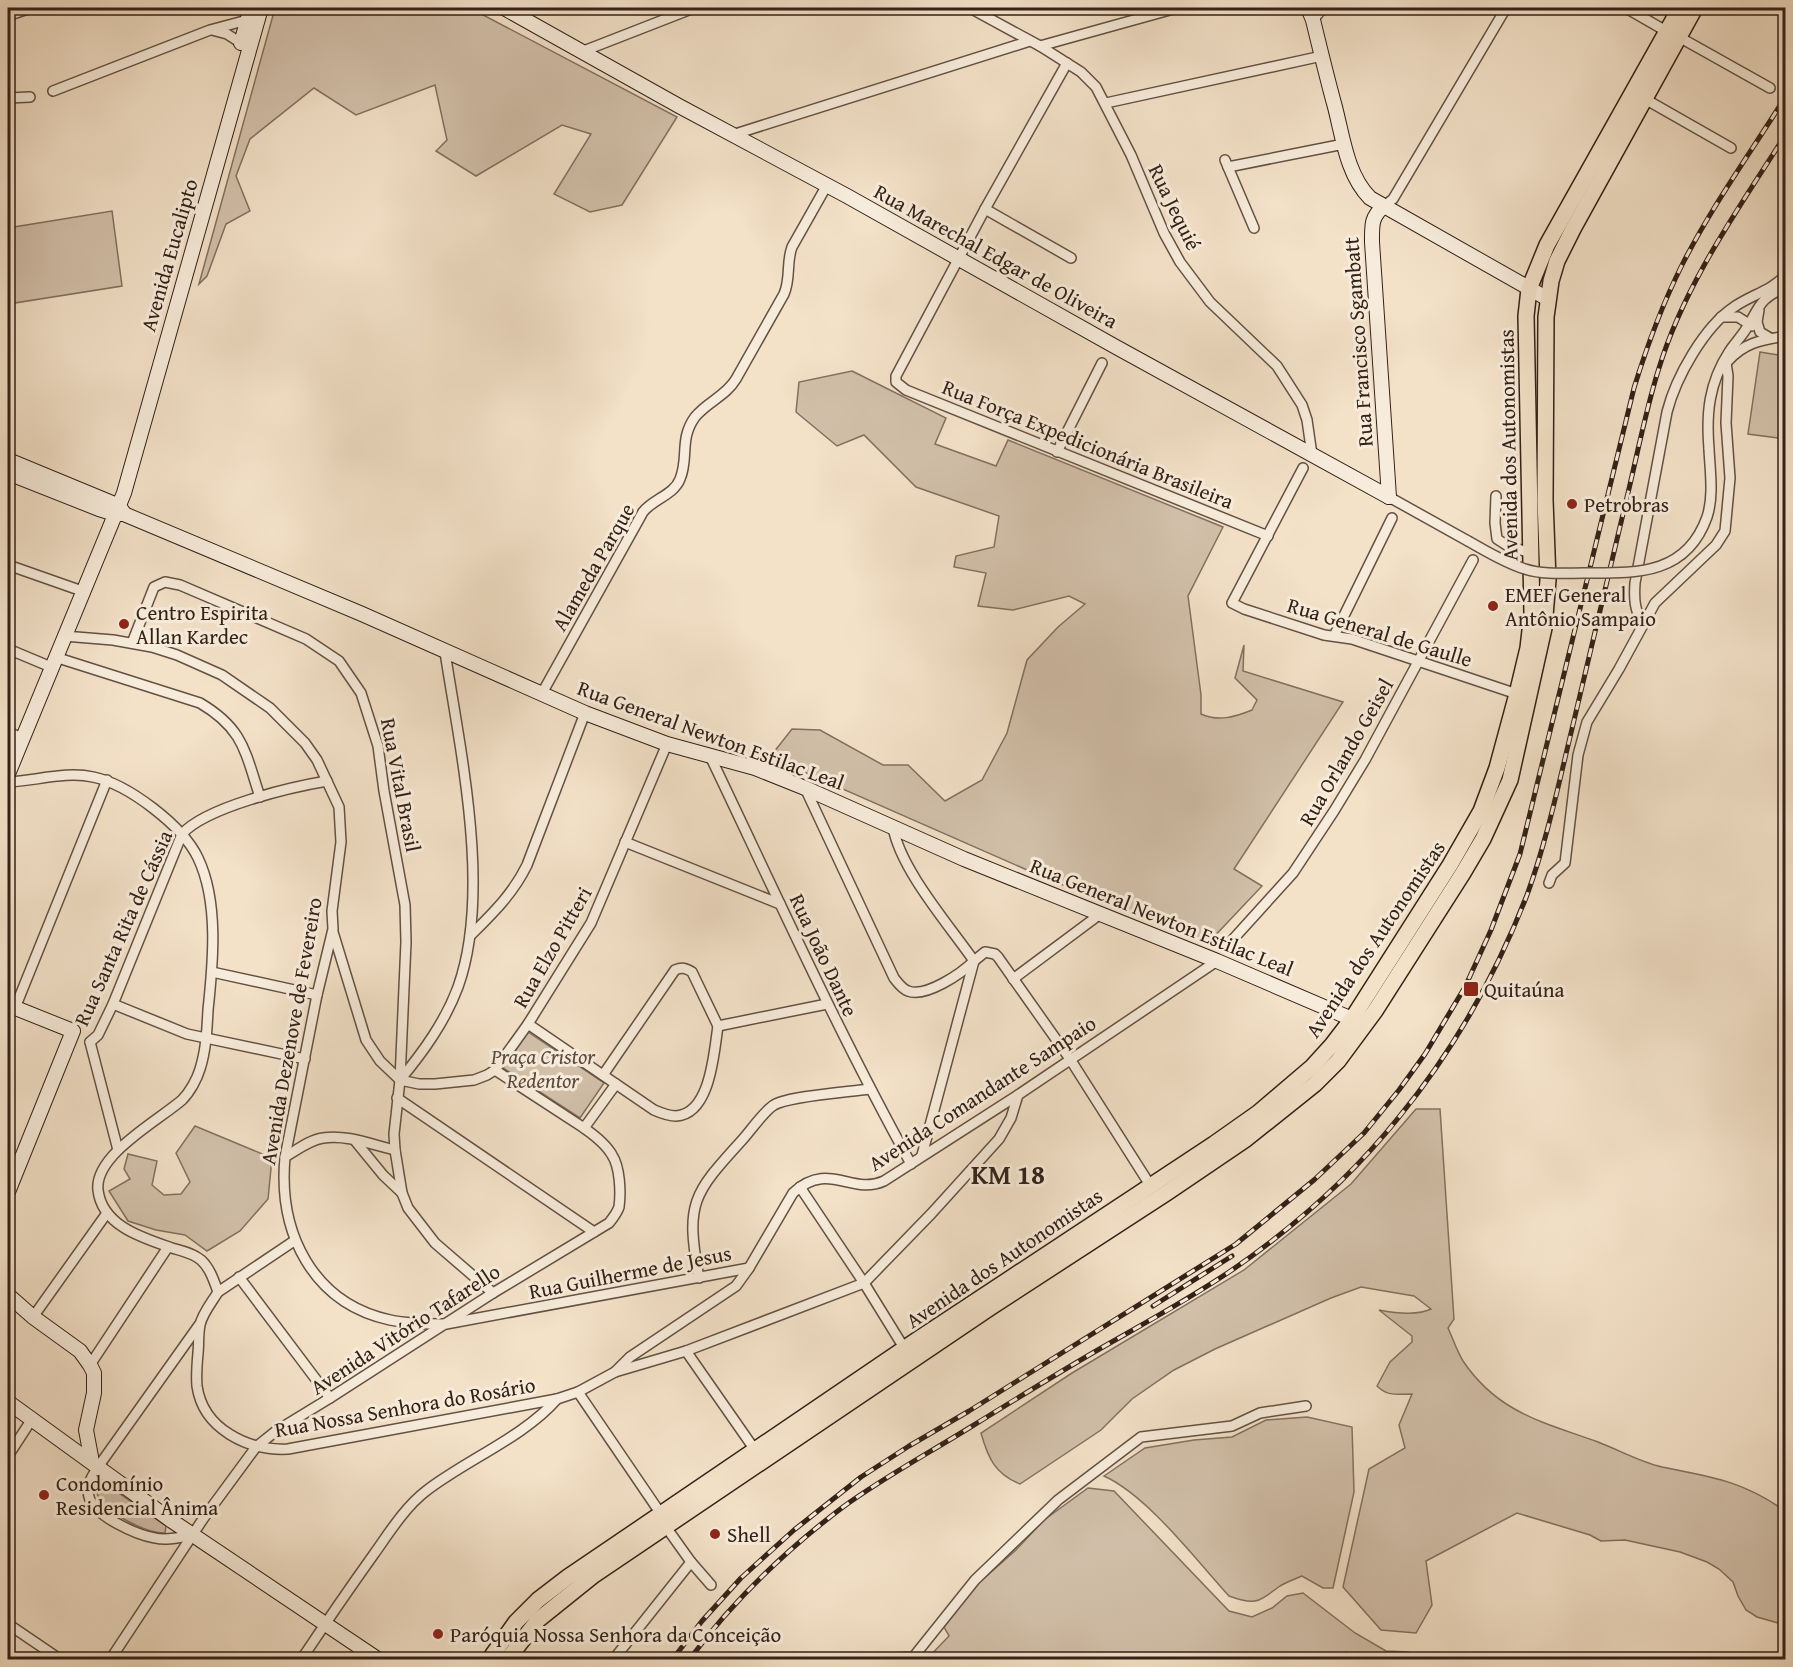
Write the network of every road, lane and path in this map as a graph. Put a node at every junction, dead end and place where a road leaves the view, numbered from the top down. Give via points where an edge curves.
1 (31, 8) edge
2 (506, 8) edge
3 (694, 8) edge
4 (988, 8) edge
5 (1177, 8) edge
6 (1323, 8) edge
7 (1506, 8) edge
8 (1626, 8) edge
9 (1680, 8) edge
10 (1695, 8) edge
11 (974, 10) edge
12 (255, 13) edge
13 (1311, 14) edge
14 (10, 15) dead end
15 (210, 30) junction
16 (1672, 34) junction
17 (1030, 41) junction
18 (241, 43) junction
19 (599, 45) junction
20 (1040, 46) junction
21 (581, 52) junction
22 (1322, 56) junction
23 (594, 59) junction
24 (1067, 63) junction
25 (1770, 88) dead end
26 (53, 91) dead end
27 (30, 97) dead end
28 (8, 98) edge
29 (1645, 99) junction
30 (1106, 103) junction
31 (732, 135) junction
32 (1344, 144) junction
33 (1731, 148) dead end
34 (827, 185) junction
35 (1384, 206) junction
36 (985, 209) junction
37 (1254, 228) dead end
38 (1071, 258) dead end
39 (959, 259) junction
40 (1785, 275) edge
41 (1782, 286) edge
42 (1529, 289) junction
43 (1767, 298) junction
44 (1548, 299) junction
45 (1721, 317) junction
46 (1749, 324) junction
47 (1760, 332) junction
48 (1785, 336) edge
49 (1770, 338) junction
50 (1102, 363) dead end
51 (1723, 366) junction
52 (1057, 452) junction
53 (1312, 455) junction
54 (8, 460) edge
55 (1303, 468) dead end
56 (8, 473) edge
57 (1496, 496) dead end
58 (1389, 497) junction
59 (116, 510) junction
60 (1392, 518) dead end
61 (1268, 536) junction
62 (1531, 553) junction
63 (1473, 560) dead end
64 (8, 565) edge
65 (82, 591) junction
66 (1644, 624) junction
67 (64, 636) junction
68 (1334, 636) junction
69 (132, 643) junction
70 (8, 650) edge
71 (445, 652) junction
72 (1419, 660) junction
73 (53, 662) junction
74 (1517, 694) junction
75 (541, 695) junction
76 (585, 713) junction
77 (8, 732) edge
78 (22, 738) junction
79 (667, 744) junction
80 (711, 758) junction
81 (8, 774) edge
82 (107, 780) junction
83 (327, 781) junction
84 (8, 782) edge
85 (805, 788) junction
86 (260, 797) junction
87 (893, 827) junction
88 (182, 834) junction
89 (625, 842) junction
90 (1549, 883) dead end
91 (780, 904) junction
92 (1099, 915) junction
93 (333, 929) junction
94 (470, 936) junction
95 (1226, 947) dead end
96 (974, 961) junction
97 (1217, 961) junction
98 (212, 972) junction
99 (1013, 979) junction
100 (317, 995) junction
101 (113, 1004) junction
102 (827, 1004) junction
103 (11, 1006) edge
104 (1352, 1019) junction
105 (528, 1024) junction
106 (718, 1026) junction
107 (73, 1031) junction
108 (206, 1039) junction
109 (90, 1042) junction
110 (305, 1059) junction
111 (1070, 1059) junction
112 (495, 1070) junction
113 (603, 1075) junction
114 (400, 1080) junction
115 (616, 1084) junction
116 (869, 1089) junction
117 (1018, 1095) junction
118 (397, 1098) junction
119 (584, 1128) junction
120 (355, 1141) junction
121 (118, 1150) junction
122 (395, 1150) junction
123 (922, 1155) junction
124 (285, 1157) junction
125 (911, 1164) junction
126 (1150, 1185) junction
127 (800, 1187) junction
128 (8, 1192) edge
129 (402, 1193) junction
130 (1144, 1206) junction
131 (108, 1213) junction
132 (594, 1232) junction
133 (294, 1241) junction
134 (168, 1246) junction
135 (749, 1268) junction
136 (239, 1277) junction
137 (699, 1278) junction
138 (864, 1283) junction
139 (218, 1292) junction
140 (493, 1293) junction
141 (8, 1295) edge
142 (33, 1317) junction
143 (200, 1323) junction
144 (446, 1324) junction
145 (686, 1350) junction
146 (910, 1353) junction
147 (90, 1365) junction
148 (615, 1372) junction
149 (578, 1392) junction
150 (330, 1398) junction
151 (557, 1400) junction
152 (8, 1402) edge
153 (1306, 1406) dead end
154 (32, 1419) junction
155 (86, 1430) junction
156 (58, 1437) junction
157 (256, 1447) junction
158 (755, 1450) junction
159 (8, 1456) edge
160 (95, 1464) junction
161 (663, 1521) junction
162 (193, 1535) junction
163 (691, 1562) junction
164 (711, 1585) dead end
165 (326, 1623) junction
166 (8, 1624) edge
167 (61, 1659) edge
168 (110, 1659) edge
169 (301, 1659) edge
170 (379, 1659) edge
171 (489, 1659) edge
172 (507, 1659) edge
173 (613, 1659) edge
174 (911, 1659) edge

1 - 14 street
2 - 21 main road, Rua Marechal Edgar de Oliveira
3 - 19 street
4 - 11 street
5 - 20 street
6 - 13 street
7 - 35 street, Rua Francisco Sgambatt via 1393,199
8 - 16 street
9 - 16 main road, Avenida dos Autonomistas
10 - 16 main road, Avenida dos Autonomistas
11 - 17 street, Rua Jequié
12 - 15 street
12 - 18 main road, Avenida Eucalipto
12 - 59 main road, Avenida Eucalipto
13 - 22 main road
15 - 18 street
15 - 26 street
16 - 25 street
16 - 29 main road, Avenida dos Autonomistas
16 - 42 main road, Avenida dos Autonomistas via 1547,245
17 - 20 street, Rua Jequié
17 - 31 street
18 - 59 main road, Avenida Eucalipto
19 - 21 street
19 - 23 street
20 - 24 street, Rua Jequié
21 - 23 main road, Rua Marechal Edgar de Oliveira
22 - 30 street
22 - 32 main road
23 - 31 main road, Rua Marechal Edgar de Oliveira
24 - 30 street, Rua Jequié via 1088,78
24 - 36 street
27 - 28 street
29 - 33 street
29 - 44 main road, Avenida dos Autonomistas via 1557,261
30 - 53 street, Rua Jequié via 1180,262 1210,302 1277,366 1302,405
31 - 34 main road, Rua Marechal Edgar de Oliveira
32 - 35 main road via 1360,186
32 - 37 street via 1226,163
34 - 39 main road, Rua Marechal Edgar de Oliveira
34 - 75 street, Alameda Parque via 790,252 784,294 736,380 691,424 678,483 643,512
35 - 42 main road
35 - 58 main road, Rua Francisco Sgambatt via 1376,213 1372,242
36 - 38 street
36 - 39 street
39 - 52 street, Rua Força Expedicionária Brasileira via 896,382 906,390
39 - 53 main road, Rua Marechal Edgar de Oliveira
40 - 41 street
41 - 43 street, Rua Marechal Edgar de Oliveira
41 - 45 street via 1741,302
42 - 44 main road
42 - 62 main road, Avenida dos Autonomistas via 1526,316
43 - 46 street, Rua Marechal Edgar de Oliveira via 1755,310
43 - 47 street via 1757,317
44 - 130 main road, Avenida dos Autonomistas via 1547,609 1510,780 1499,806 1463,873 1376,1011 1338,1060 1288,1107
45 - 46 street via 1738,317
45 - 66 street via 1683,369 1667,412 1635,582 1635,606
46 - 47 street
46 - 51 street, Rua Marechal Edgar de Oliveira
47 - 49 street
48 - 49 street
49 - 51 street via 1745,346
50 - 52 street
51 - 58 street, Rua Marechal Edgar de Oliveira, bridge via 1712,387 1708,408 1709,510 1686,550 1659,567 1636,573 1540,572 1515,565
51 - 66 street via 1728,376 1730,478 1725,531 1707,554 1660,597
52 - 61 street, Rua Força Expedicionária Brasileira
53 - 58 main road, Rua Marechal Edgar de Oliveira
54 - 59 main road, Rua General Newton Estilac Leal
55 - 61 street
56 - 59 main road, Rua General Newton Estilac Leal
57 - 62 street via 1497,539
59 - 65 main road
59 - 71 main road, Rua General Newton Estilac Leal
60 - 68 street
61 - 68 street, Rua General de Gaulle via 1232,603
62 - 74 main road, Avenida dos Autonomistas via 1532,613
63 - 72 street, Rua Orlando Geisel
64 - 65 street
65 - 67 main road
66 - 90 street via 1587,722 1578,756 1565,863
67 - 69 street, Avenida Dezenove de Fevereiro
67 - 73 main road
68 - 72 street, Rua General de Gaulle
69 - 83 street, Avenida Dezenove de Fevereiro via 186,659 222,675 254,696 287,723 317,760
69 - 114 street, Rua Vital Brasil via 154,587 165,582 180,585 306,639 339,661 361,693 378,746 405,904
70 - 73 street
71 - 75 main road, Rua General Newton Estilac Leal
71 - 94 street via 469,822
72 - 74 street, Rua General de Gaulle
72 - 95 street, Rua Orlando Geisel via 1365,760 1293,873
73 - 78 main road
73 - 86 street via 200,704 219,715 242,742
74 - 104 main road, Avenida dos Autonomistas via 1497,768 1477,818
75 - 76 main road, Rua General Newton Estilac Leal
76 - 79 main road, Rua General Newton Estilac Leal
76 - 94 street via 527,865 503,903
77 - 78 street
78 - 81 main road
79 - 80 main road, Rua General Newton Estilac Leal
79 - 89 street, Rua Elzo Pitteri
80 - 85 main road, Rua General Newton Estilac Leal via 755,768
80 - 91 street, Rua João Dante
82 - 84 street via 66,776
82 - 88 street via 136,795
82 - 103 street
83 - 86 street, Rua Santa Rita de Cássia
83 - 93 street, Avenida Dezenove de Fevereiro via 340,816
85 - 87 main road, Rua General Newton Estilac Leal
85 - 96 street via 901,987 914,993 924,991 961,973
86 - 88 street, Rua Santa Rita de Cássia via 219,811
87 - 92 main road, Rua General Newton Estilac Leal
87 - 96 street via 895,842 907,866
88 - 98 street via 199,858 207,887 212,920
88 - 101 street, Rua Santa Rita de Cássia
89 - 91 street
89 - 105 street, Rua Elzo Pitteri via 591,923
91 - 102 street, Rua João Dante
92 - 97 main road, Rua General Newton Estilac Leal
92 - 99 street
93 - 100 street, Avenida Dezenove de Fevereiro
93 - 114 street via 366,1040
94 - 114 street via 458,987 444,1016
96 - 99 street via 985,952 994,954
96 - 123 street
97 - 104 main road, Rua General Newton Estilac Leal
97 - 111 street, Avenida Comandante Sampaio
98 - 100 street
98 - 108 street
99 - 111 street
100 - 110 street, Avenida Dezenove de Fevereiro
101 - 108 street
101 - 109 street, Rua Santa Rita de Cássia via 98,1035
102 - 106 street
102 - 116 street, Rua João Dante
103 - 107 main road
104 - 126 main road, Avenida dos Autonomistas via 1288,1089
105 - 112 street, Rua Elzo Pitteri
105 - 113 street
106 - 113 street via 692,972 675,970
106 - 115 street via 706,1088 696,1107 687,1113 668,1116
107 - 109 street
107 - 128 main road
108 - 110 street
108 - 121 street via 199,1073 186,1095
109 - 121 street, Rua Santa Rita de Cássia
110 - 124 street, Avenida Dezenove de Fevereiro
111 - 117 street, Avenida Comandante Sampaio
111 - 126 street
112 - 114 street via 474,1080 435,1084
112 - 119 street, Avenida Vitório Tafarello
113 - 115 street
114 - 118 street
115 - 119 street
116 - 125 street, Rua João Dante
116 - 137 street via 774,1105 747,1134 715,1170 695,1205 692,1230
117 - 123 street, Avenida Comandante Sampaio
117 - 138 street via 999,1138
118 - 122 street
118 - 132 street
119 - 132 street, Avenida Vitório Tafarello via 613,1155 618,1172 619,1207 609,1223
120 - 122 street
120 - 124 street via 324,1138
120 - 129 street
121 - 131 street via 99,1179 98,1191
122 - 129 street
123 - 125 street, Avenida Comandante Sampaio
124 - 133 street, Avenida Dezenove de Fevereiro via 284,1202
125 - 127 street, Avenida Comandante Sampaio via 876,1185 820,1177
126 - 130 main road
126 - 146 main road, Avenida dos Autonomistas
127 - 135 street
127 - 138 street
129 - 140 street via 408,1208 435,1243
130 - 146 main road, Avenida dos Autonomistas
131 - 134 street via 134,1234
131 - 142 street
132 - 140 street, Avenida Vitório Tafarello
133 - 136 street
133 - 144 street, Avenida Dezenove de Fevereiro via 314,1274 336,1295 355,1306 408,1324
134 - 139 street via 203,1262
134 - 147 street
135 - 137 street, Rua Guilherme de Jesus
135 - 148 street via 732,1289 630,1357
136 - 139 street
136 - 150 street
137 - 144 street, Rua Guilherme de Jesus
138 - 145 street
138 - 146 street
139 - 143 street, Rua Nossa Senhora do Rosário
140 - 144 street, Avenida Vitório Tafarello
141 - 142 main road
142 - 147 main road via 80,1351
143 - 157 street, Rua Nossa Senhora do Rosário via 196,1379 202,1404 225,1432
143 - 160 street
144 - 150 street, Avenida Vitório Tafarello
145 - 148 street
145 - 158 street
146 - 158 main road, Avenida dos Autonomistas
146 - 161 main road, Avenida dos Autonomistas
147 - 155 main road via 94,1393
148 - 149 street, Rua Nossa Senhora do Rosário
149 - 151 street, Rua Nossa Senhora do Rosário
149 - 161 street
150 - 157 street, Avenida Vitório Tafarello
151 - 157 street, Rua Nossa Senhora do Rosário via 288,1449
151 - 165 street via 530,1424 416,1500
152 - 154 main road
153 - 174 street via 1260,1413 1232,1426 1141,1437 1058,1500 975,1580
154 - 156 main road
154 - 159 street
155 - 156 main road via 76,1437
155 - 160 main road
156 - 160 main road
157 - 162 street, Avenida Vitório Tafarello
158 - 161 main road, Avenida dos Autonomistas
160 - 162 main road
160 - 162 street via 89,1494 93,1504 110,1519 157,1539
161 - 163 street
161 - 171 main road, Avenida dos Autonomistas via 576,1571 538,1600
161 - 172 main road, Avenida dos Autonomistas via 538,1620
162 - 165 main road
162 - 168 street, Avenida Vitório Tafarello
163 - 164 street
163 - 173 street
165 - 169 street
165 - 170 main road
166 - 167 street

